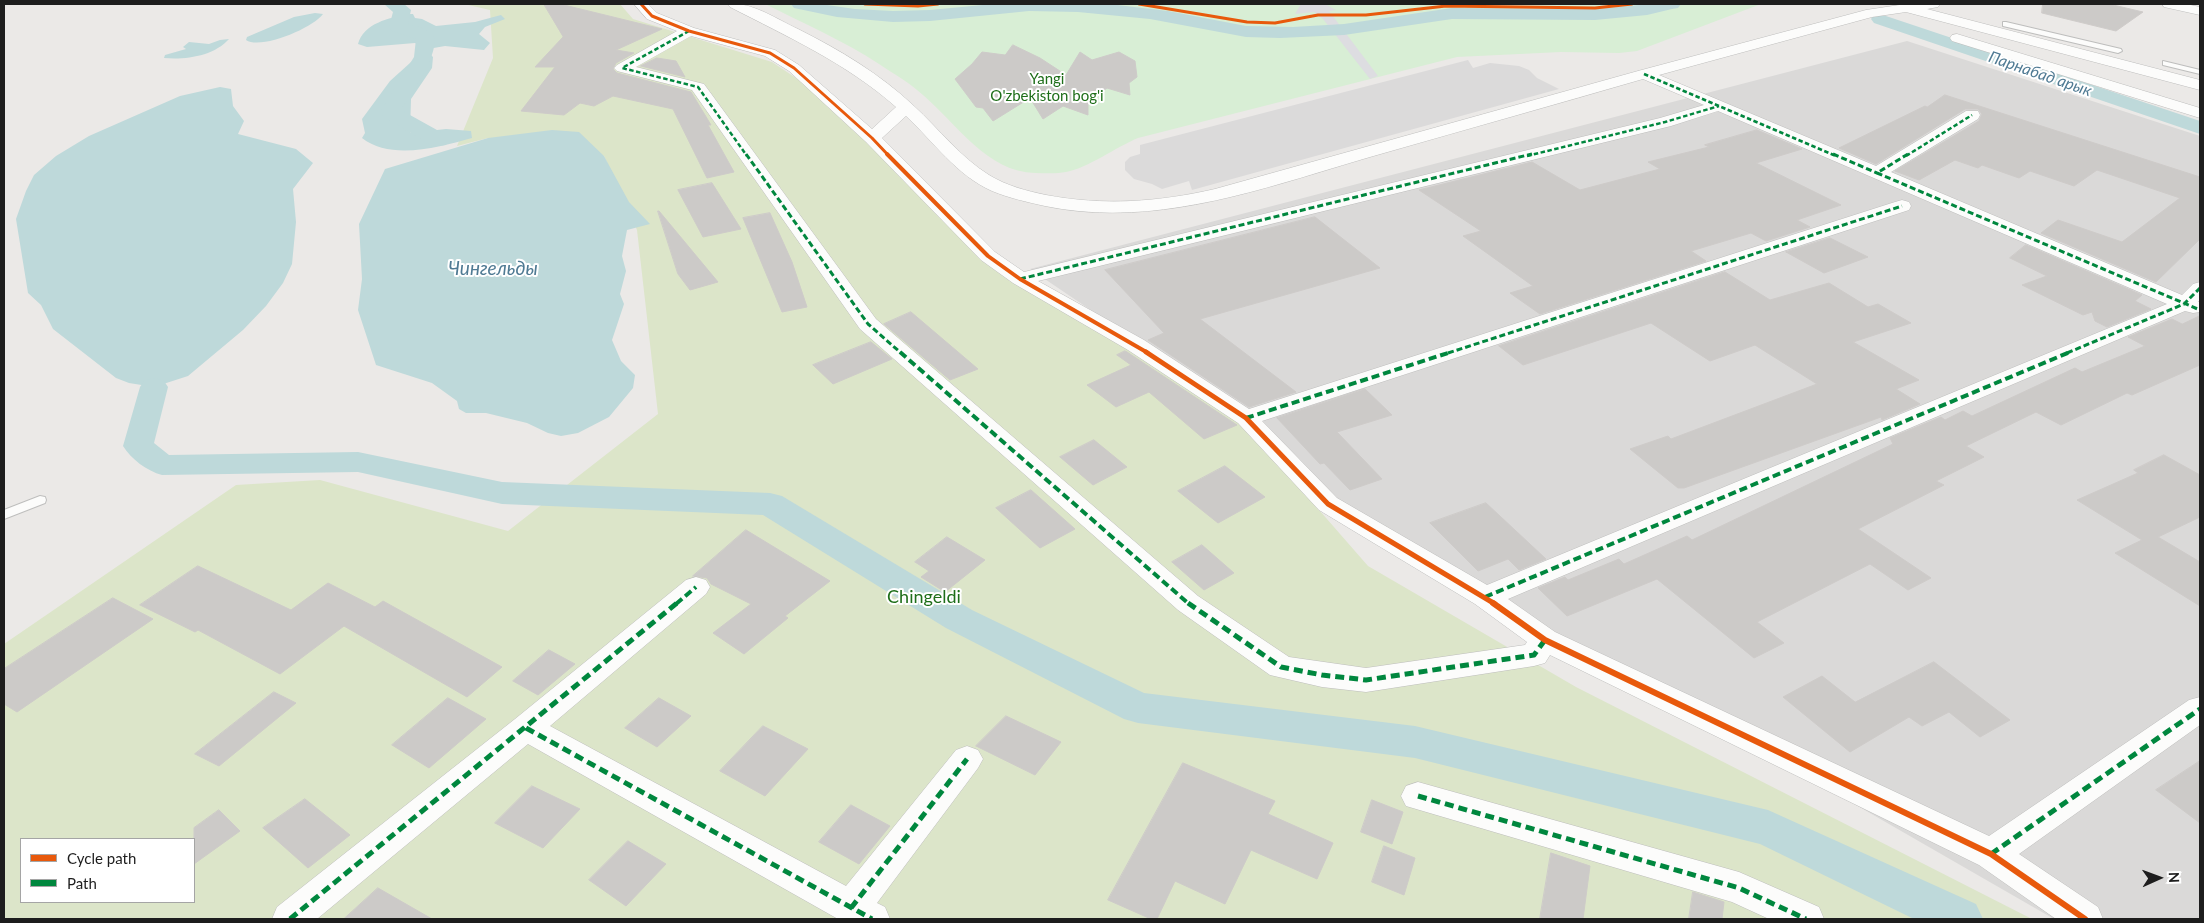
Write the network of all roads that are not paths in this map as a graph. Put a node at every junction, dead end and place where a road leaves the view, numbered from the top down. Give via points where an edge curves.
1 (641, 4) edge
2 (735, 4) edge
3 (1933, 4) edge
4 (2169, 4) edge
5 (1905, 7) junction
6 (2200, 11) edge
7 (2006, 24) dead end
8 (689, 30) junction
9 (1933, 30) dead end
10 (2055, 41) junction
11 (2118, 51) dead end
12 (2166, 63) dead end
13 (2200, 72) edge
14 (1644, 74) junction
15 (2200, 85) edge
16 (906, 106) junction
17 (1719, 106) junction
18 (2200, 113) edge
19 (1972, 116) dead end
20 (872, 138) junction
21 (1877, 174) junction
22 (1902, 206) dead end
23 (1020, 279) junction
24 (2195, 301) edge
25 (1246, 418) junction
26 (40, 500) dead end
27 (4, 515) edge
28 (696, 587) dead end
29 (1485, 597) junction
30 (1545, 640) junction
31 (2200, 709) edge
32 (526, 728) junction
33 (967, 759) dead end
34 (1418, 796) dead end
35 (1991, 854) junction
36 (862, 914) edge
37 (290, 919) edge
38 (1806, 919) edge
39 (2084, 919) edge

1 - 8 street via 652,16
2 - 16 street via 840,58
3 - 5 street
4 - 6 street
5 - 10 street
5 - 14 street via 1871,13
7 - 10 lane
8 - 20 street via 770,53 794,68
8 - 30 street via 622,68 698,88 868,324 1188,603 1281,667 1366,680 1534,655
9 - 18 street
10 - 11 lane
10 - 15 street
12 - 13 lane
14 - 16 street via 1219,194 1180,204 1136,208 1069,206 1017,194 977,175
14 - 17 street
16 - 20 street
17 - 21 street
17 - 23 street via 1665,122
19 - 21 street
20 - 23 street via 988,256
21 - 24 street
22 - 25 street
23 - 25 street via 1136,346
24 - 29 street
25 - 29 street via 1328,504
26 - 27 lane
28 - 32 street
29 - 30 street
30 - 35 street
31 - 35 street
32 - 36 street
32 - 37 street
33 - 36 street
34 - 38 street via 1739,888
35 - 39 street

